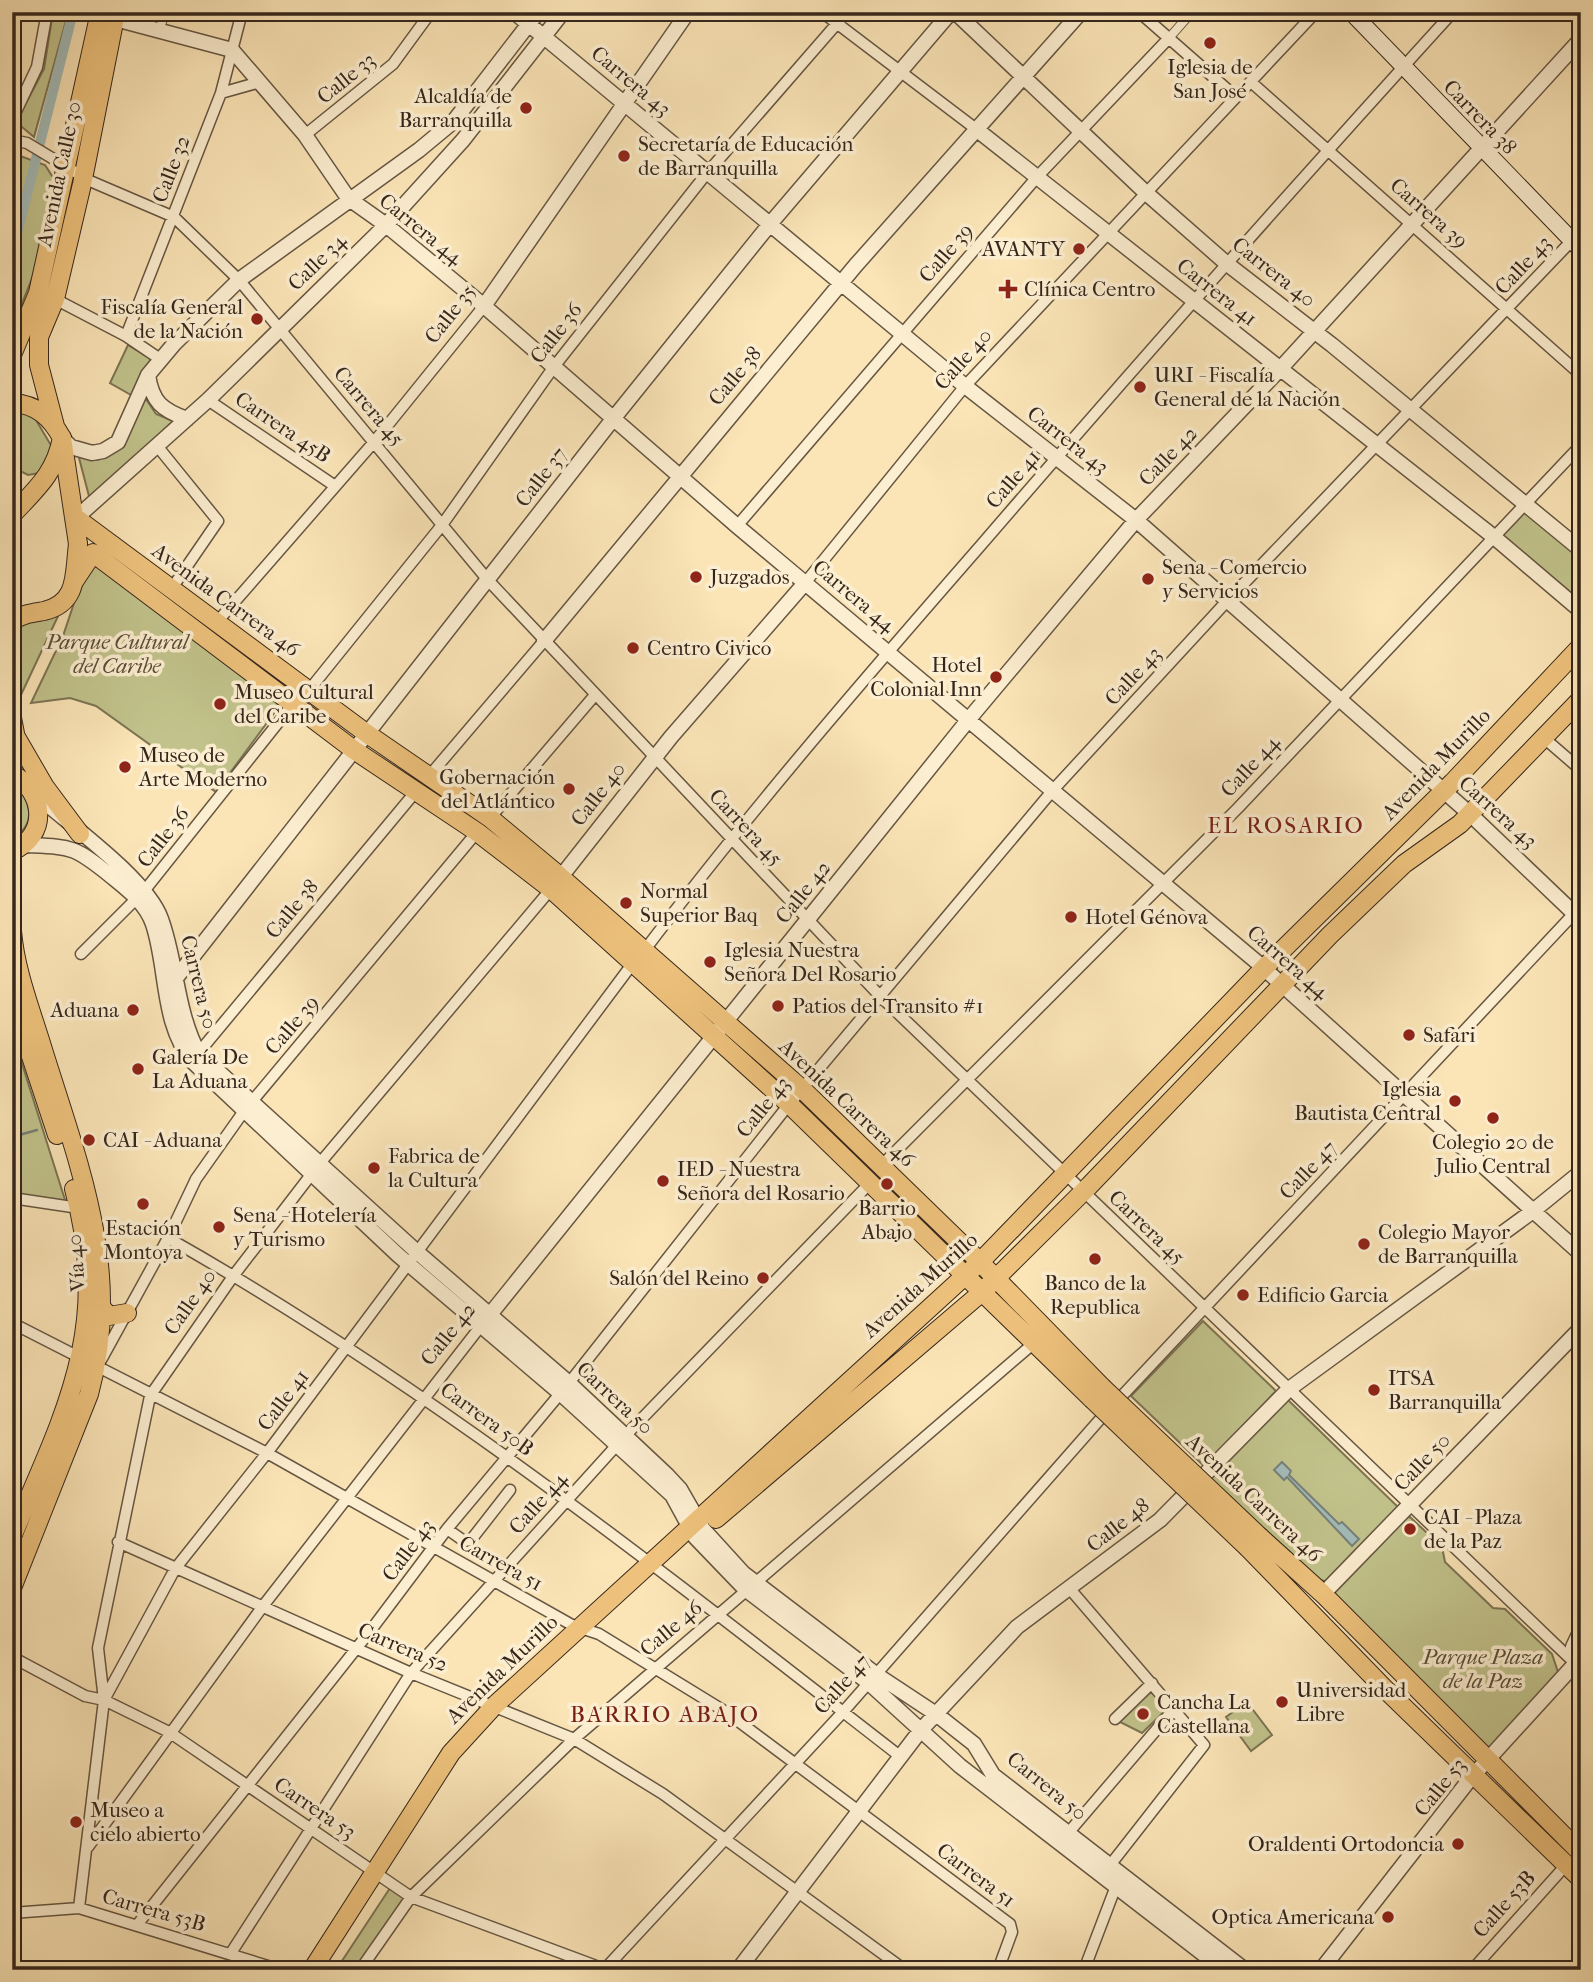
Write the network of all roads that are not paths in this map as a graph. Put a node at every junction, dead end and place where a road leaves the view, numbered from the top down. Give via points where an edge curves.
1 (47, 12) edge
2 (166, 12) edge
3 (242, 12) edge
4 (431, 12) edge
5 (514, 12) edge
6 (563, 12) edge
7 (688, 12) edge
8 (822, 12) edge
9 (847, 12) edge
10 (953, 12) edge
11 (1081, 12) edge
12 (1139, 12) edge
13 (1192, 12) edge
14 (1316, 12) edge
15 (1350, 12) edge
16 (1453, 12) edge
17 (103, 14) edge
18 (534, 18) edge
19 (837, 23) junction
20 (158, 32) junction
21 (545, 36) junction
22 (1169, 38) junction
23 (1581, 39) edge
24 (232, 50) junction
25 (1402, 68) junction
26 (900, 71) junction
27 (1022, 77) junction
28 (260, 82) junction
29 (1251, 82) junction
30 (221, 93) junction
31 (1236, 97) junction
32 (625, 103) junction
33 (12, 120) edge
34 (976, 129) junction
35 (1080, 131) junction
36 (305, 135) junction
37 (17, 139) edge
38 (1480, 148) junction
39 (1328, 150) junction
40 (65, 166) junction
41 (707, 173) junction
42 (84, 177) junction
43 (1037, 177) junction
44 (1144, 192) junction
45 (348, 198) junction
46 (174, 217) junction
47 (770, 224) junction
48 (1412, 224) junction
49 (386, 225) junction
50 (1108, 233) junction
51 (1578, 241) edge
52 (1226, 263) junction
53 (239, 280) junction
54 (841, 282) junction
55 (55, 299) junction
56 (1193, 300) junction
57 (484, 306) junction
58 (1508, 309) junction
59 (279, 327) junction
60 (1314, 329) junction
61 (902, 332) junction
62 (126, 336) junction
63 (12, 355) edge
64 (160, 359) junction
65 (553, 368) junction
66 (1280, 369) junction
67 (1581, 374) edge
68 (148, 376) junction
69 (965, 386) junction
70 (208, 400) junction
71 (12, 403) edge
72 (1412, 410) junction
73 (187, 419) junction
74 (613, 419) junction
75 (59, 432) junction
76 (374, 442) junction
77 (1581, 445) edge
78 (1379, 446) junction
79 (158, 447) junction
80 (1056, 458) junction
81 (678, 476) junction
82 (335, 486) junction
83 (1525, 501) junction
84 (12, 515) edge
85 (76, 519) junction
86 (1136, 520) junction
87 (442, 525) junction
88 (737, 526) junction
89 (1493, 537) junction
90 (1581, 550) edge
91 (487, 579) junction
92 (75, 580) junction
93 (805, 583) junction
94 (172, 588) junction
95 (1228, 600) junction
96 (1581, 611) edge
97 (12, 621) edge
98 (217, 622) junction
99 (544, 640) junction
100 (1581, 646) edge
101 (888, 652) junction
102 (310, 689) junction
103 (595, 695) junction
104 (1339, 699) junction
105 (1581, 699) edge
106 (293, 704) junction
107 (12, 718) edge
108 (969, 719) junction
109 (366, 733) junction
110 (16, 737) junction
111 (1544, 738) junction
112 (354, 750) junction
113 (654, 757) junction
114 (1581, 770) edge
115 (430, 775) junction
116 (18, 777) edge
117 (417, 790) junction
118 (1053, 790) junction
119 (1443, 791) junction
120 (36, 795) junction
121 (1470, 814) junction
122 (489, 818) junction
123 (477, 832) junction
124 (80, 834) junction
125 (730, 838) junction
126 (18, 848) edge
127 (556, 883) junction
128 (1163, 884) junction
129 (141, 894) junction
130 (1579, 913) edge
131 (808, 920) junction
132 (12, 931) edge
133 (81, 954) dead end
134 (638, 957) junction
135 (1264, 968) junction
136 (176, 978) junction
137 (1281, 984) junction
138 (880, 996) junction
139 (12, 999) edge
140 (719, 1028) junction
141 (195, 1057) junction
142 (966, 1079) junction
143 (802, 1089) junction
144 (1407, 1095) junction
145 (789, 1104) junction
146 (248, 1107) junction
147 (320, 1163) junction
148 (881, 1166) junction
149 (1581, 1172) edge
150 (311, 1175) junction
151 (1066, 1175) junction
152 (870, 1183) junction
153 (1084, 1192) junction
154 (12, 1198) edge
155 (79, 1208) junction
156 (1533, 1211) junction
157 (169, 1238) junction
158 (1581, 1254) edge
159 (412, 1258) junction
160 (980, 1262) junction
161 (1010, 1264) junction
162 (234, 1275) junction
163 (965, 1277) junction
164 (996, 1278) junction
165 (1010, 1292) junction
166 (981, 1293) junction
167 (101, 1307) junction
168 (1204, 1308) junction
169 (127, 1313) junction
170 (484, 1321) junction
171 (12, 1323) edge
172 (1581, 1328) edge
173 (1034, 1343) junction
174 (346, 1346) junction
175 (89, 1364) junction
176 (565, 1388) junction
177 (1093, 1389) junction
178 (1289, 1389) junction
179 (150, 1396) junction
180 (425, 1397) junction
181 (1120, 1398) junction
182 (1102, 1417) junction
183 (621, 1441) junction
184 (267, 1453) junction
185 (508, 1458) junction
186 (1205, 1476) junction
187 (510, 1490) dead end
188 (1185, 1497) junction
189 (348, 1499) junction
190 (565, 1500) junction
191 (1410, 1505) junction
192 (696, 1528) junction
193 (447, 1529) junction
194 (12, 1537) edge
195 (118, 1542) junction
196 (1254, 1542) junction
197 (433, 1548) junction
198 (653, 1566) junction
199 (175, 1569) junction
200 (1298, 1570) junction
201 (495, 1581) junction
202 (750, 1586) junction
203 (1286, 1587) junction
204 (12, 1588) edge
205 (1070, 1589) junction
206 (1324, 1594) junction
207 (263, 1606) junction
208 (717, 1615) junction
209 (585, 1629) junction
210 (1581, 1630) edge
211 (357, 1648) junction
212 (12, 1657) edge
213 (1578, 1667) edge
214 (653, 1669) junction
215 (411, 1673) junction
216 (873, 1679) junction
217 (1152, 1683) junction
218 (104, 1700) junction
219 (920, 1701) junction
220 (499, 1708) junction
221 (1174, 1709) junction
222 (843, 1712) junction
223 (936, 1714) junction
224 (905, 1716) junction
225 (1115, 1719) dead end
226 (948, 1724) junction
227 (920, 1731) junction
228 (169, 1732) junction
229 (574, 1739) junction
230 (932, 1742) junction
231 (901, 1757) junction
232 (1488, 1761) junction
233 (795, 1765) junction
234 (1473, 1777) junction
235 (247, 1786) junction
236 (859, 1811) junction
237 (311, 1829) junction
238 (1069, 1832) junction
239 (725, 1841) junction
240 (87, 1849) junction
241 (1581, 1853) edge
242 (1111, 1864) junction
243 (1566, 1865) junction
244 (378, 1873) junction
245 (1581, 1879) edge
246 (1116, 1886) junction
247 (799, 1892) junction
248 (411, 1897) junction
249 (79, 1908) junction
250 (12, 1913) edge
251 (137, 1925) junction
252 (231, 1953) junction
253 (899, 1968) edge
254 (605, 1969) edge
255 (281, 1970) edge
256 (312, 1970) edge
257 (325, 1970) edge
258 (360, 1970) edge
259 (738, 1970) edge
260 (998, 1970) edge
261 (1084, 1970) edge
262 (1224, 1970) edge
263 (1245, 1970) edge
264 (1321, 1970) edge
265 (1472, 1970) edge

1 - 33 street via 37,67
2 - 20 street
3 - 24 street, Calle 32
4 - 36 street, Calle 33 via 393,64
5 - 18 street, Carrera 43
6 - 21 street, Calle 34
7 - 32 street, Calle 35
8 - 19 street, Carrera 41
9 - 19 street, Calle 36
10 - 26 street, Calle 37
10 - 27 street, Carrera 40
11 - 27 street, Calle 38
12 - 22 street
13 - 22 street, Calle 39
14 - 29 street, Calle 40
15 - 25 main road, Carrera 38
16 - 25 street, Calle 41
17 - 20 street
17 - 40 main road, Avenida Calle 30
17 - 42 main road, Avenida Calle 30
18 - 21 street, Carrera 43
18 - 45 street, Calle 34 via 454,121
19 - 26 street, Carrera 41
19 - 41 street, Calle 36
20 - 24 street
21 - 32 street, Carrera 43
21 - 49 street, Calle 34 via 463,140
22 - 31 street
22 - 35 street, Calle 39
23 - 38 street, Calle 42
24 - 28 street, Carrera 44
24 - 30 street, Calle 32
25 - 38 main road, Carrera 38
25 - 39 street, Calle 41
26 - 34 street, Carrera 41
26 - 47 street, Calle 37
27 - 34 street, Calle 38
27 - 35 street, Carrera 40
28 - 30 street
28 - 36 street, Carrera 44
29 - 31 street, Calle 40
29 - 39 street, Carrera 39
30 - 46 street, Calle 32
31 - 44 street, Calle 40
32 - 41 street, Carrera 43
32 - 57 street, Calle 35
34 - 43 street, Carrera 41
34 - 54 street, Calle 38
35 - 43 street, Calle 39
35 - 44 street, Carrera 40
36 - 45 street, Carrera 44
37 - 40 street, Carrera 45
38 - 48 street, Calle 42
38 - 51 main road, Carrera 38
39 - 48 street, Carrera 39
39 - 52 street, Calle 41
40 - 42 street, Carrera 45
40 - 63 main road, Avenida Calle 30 via 38,293
41 - 47 street, Carrera 43
41 - 65 street, Calle 36
42 - 46 street, Carrera 45
42 - 55 main road, Avenida Calle 30
43 - 50 street, Carrera 41
43 - 61 street, Calle 39
44 - 50 street, Calle 40
44 - 52 street, Carrera 40
45 - 49 street, Carrera 44
45 - 53 street, Calle 34
46 - 53 street, Carrera 45
46 - 62 street, Calle 32
47 - 54 street, Carrera 43
47 - 74 street, Calle 37
48 - 58 street, Carrera 39
48 - 60 street, Calle 42
49 - 57 street, Carrera 44
49 - 59 street, Calle 34
50 - 56 street, Carrera 41
50 - 69 street, Calle 40
51 - 58 street, Calle 43
52 - 56 street, Calle 41
52 - 60 street, Carrera 40
53 - 59 street, Carrera 45
53 - 64 street, Calle 34
54 - 61 street, Carrera 43
54 - 81 street, Calle 38
55 - 62 street
55 - 75 main road, Avenida Calle 30 via 39,337 38,352 43,386
56 - 66 street, Carrera 41
56 - 80 street, Calle 41
57 - 65 street, Carrera 44
57 - 76 street, Calle 35
58 - 67 street, Carrera 39
58 - 72 street, Calle 43
59 - 70 street, Calle 34
59 - 76 street, Carrera 45
60 - 66 street, Calle 42
60 - 72 street, Carrera 40
61 - 69 street, Carrera 43
61 - 88 street, Calle 39
62 - 64 street
64 - 68 street, Calle 34
65 - 74 street, Carrera 44
65 - 87 street, Calle 36
66 - 78 street, Carrera 41
66 - 86 street, Calle 42
68 - 73 street via 158,406
68 - 75 street, Calle 34 via 121,439 112,447 80,451
69 - 80 street, Carrera 43
69 - 93 street, Calle 40
70 - 73 street, Calle 34
70 - 82 street, Carrera 45B
71 - 75 main road via 40,411
72 - 78 street, Calle 43
72 - 83 street, Carrera 40
73 - 79 street, Calle 34
74 - 81 street, Carrera 44
74 - 91 street, Calle 37
75 - 84 main road via 53,470
75 - 85 main road
76 - 82 street, Calle 35
76 - 87 street, Carrera 45
77 - 83 street, Calle 44
78 - 89 street, Carrera 41
78 - 95 street, Calle 43
79 - 85 street, Calle 34
79 - 94 street via 218,521
80 - 86 street, Carrera 43
80 - 101 street, Calle 41
81 - 88 street, Carrera 44
81 - 99 street, Calle 38
82 - 98 street, Calle 35
83 - 89 street, Calle 44
83 - 90 street, Carrera 40
85 - 92 main road
85 - 94 main road, Avenida Carrera 46
86 - 95 street, Carrera 43
86 - 108 street, Calle 42
87 - 91 street, Carrera 45
87 - 102 street, Calle 36
88 - 93 street, Carrera 44
89 - 96 street, Carrera 41
89 - 104 street, Calle 44
91 - 99 street, Carrera 45
91 - 109 street, Calle 37
92 - 97 main road via 71,594 60,605
92 - 106 main road, Avenida Carrera 46 via 93,553
93 - 101 street, Carrera 44
93 - 113 street, Calle 40
94 - 98 main road, Avenida Carrera 46
95 - 104 street, Carrera 43
95 - 118 street, Calle 43
98 - 102 main road, Avenida Carrera 46
99 - 103 street, Carrera 45
99 - 115 street, Calle 38
100 - 119 main road, Avenida Murillo
101 - 108 street, Carrera 44
101 - 125 street, Calle 41
102 - 109 main road, Avenida Carrera 46
103 - 113 street, Carrera 45
103 - 122 street
104 - 119 street, Carrera 43
104 - 128 street, Calle 44
105 - 111 main road, Avenida Murillo
106 - 112 main road, Avenida Carrera 46
106 - 129 street, Calle 36
107 - 110 main road
108 - 118 street, Carrera 44
108 - 131 street, Calle 42
109 - 112 street, Calle 37
109 - 115 main road, Avenida Carrera 46
110 - 116 main road
110 - 124 main road
111 - 114 street
111 - 121 main road, Avenida Murillo
112 - 117 main road, Avenida Carrera 46
112 - 136 street, Calle 37
113 - 125 street, Carrera 45
113 - 127 street, Calle 40
115 - 122 main road, Avenida Carrera 46
116 - 120 main road
117 - 123 main road, Avenida Carrera 46
117 - 141 street, Calle 38
118 - 128 street, Carrera 44
118 - 138 street, Calle 43
119 - 121 street, Carrera 43
119 - 135 main road, Avenida Murillo
120 - 124 street, Carrera 50
120 - 126 main road via 37,827
121 - 130 street, Carrera 43
121 - 137 main road, Avenida Murillo via 1392,874
122 - 127 main road, Avenida Carrera 46
123 - 127 main road, Avenida Carrera 46
123 - 146 street, Calle 39
124 - 129 street, Carrera 50
125 - 131 street, Carrera 45
125 - 134 street, Calle 41
126 - 129 street, Carrera 50 via 56,844 83,853
127 - 134 main road, Avenida Carrera 46
127 - 147 street, Calle 40
128 - 135 street, Carrera 44
128 - 142 street, Calle 44
129 - 133 street, Calle 36
129 - 136 street, Carrera 50 via 161,916
129 - 141 street, Carrera 50 via 152,922 175,1032
130 - 144 street, Calle 47
131 - 138 street, Carrera 45
131 - 140 street, Calle 42
132 - 167 main road, Vía 40 via 26,993 96,1225
134 - 140 main road, Avenida Carrera 46
134 - 159 street, Calle 41
135 - 137 street, Carrera 44
135 - 151 main road, Avenida Murillo
136 - 141 street, Carrera 50
137 - 144 street, Carrera 44
137 - 153 main road, Avenida Murillo
138 - 142 street, Carrera 45
138 - 143 street, Calle 43
139 - 155 main road, Vía 40
140 - 143 main road, Avenida Carrera 46
140 - 145 main road, Avenida Carrera 46
140 - 170 street, Calle 42
141 - 146 street, Carrera 50
142 - 148 street, Calle 44
142 - 151 street, Carrera 45
143 - 145 street, Calle 43
143 - 148 main road, Avenida Carrera 46
144 - 156 street, Carrera 44
144 - 168 street, Calle 47
145 - 152 main road, Avenida Carrera 46
145 - 176 street, Calle 43
146 - 147 street, Carrera 50
146 - 150 street, Carrera 50
146 - 157 street, Calle 39 via 197,1179
147 - 150 street, Calle 40
147 - 159 street, Carrera 50
148 - 160 main road, Avenida Carrera 46
149 - 156 street, Calle 48
150 - 159 street, Carrera 50
150 - 162 street, Calle 40
151 - 153 street, Carrera 45
151 - 160 main road, Avenida Murillo
152 - 163 main road, Avenida Carrera 46
152 - 183 street, Calle 44
153 - 161 main road, Avenida Murillo
153 - 168 street, Carrera 45
154 - 155 street
155 - 175 main road, Vía 40 via 89,1282
156 - 158 street, Carrera 44
156 - 178 street, Calle 48
157 - 162 street, Carrera 50B
157 - 169 street, Calle 39
159 - 170 street, Carrera 50
159 - 174 street, Calle 41
160 - 163 main road, Avenida Murillo
160 - 164 main road, Avenida Carrera 46
161 - 164 main road, Avenida Murillo
161 - 165 main road
162 - 174 street, Carrera 50B
162 - 179 street, Calle 40
163 - 166 main road, Avenida Carrera 46
163 - 192 main road, Avenida Murillo
164 - 165 main road, Avenida Carrera 46
164 - 166 main road, Avenida Murillo
165 - 177 main road, Avenida Carrera 46
166 - 173 main road, Avenida Carrera 46
166 - 192 main road, Avenida Murillo
167 - 169 main road via 115,1317
167 - 175 main road, Vía 40
168 - 178 street, Carrera 45
168 - 181 street, Calle 47
169 - 175 street, Calle 39
170 - 176 street, Carrera 50
170 - 180 street, Calle 42
171 - 175 street, Carrera 51
172 - 191 street, Calle 50
173 - 177 main road, Avenida Carrera 46
173 - 202 street, Calle 46
174 - 180 street, Carrera 50B
174 - 184 street, Calle 41
175 - 179 street, Carrera 51
175 - 194 main road, Vía 40
175 - 204 main road, Vía 40 via 79,1423
176 - 183 street, Carrera 50
176 - 185 street, Calle 43
177 - 181 street via 1104,1381
177 - 182 street via 1084,1400
177 - 196 main road, Avenida Carrera 46, bridge
178 - 186 street, Calle 48
178 - 191 street, Carrera 45
179 - 184 street, Carrera 51
179 - 195 street, Calle 40
180 - 185 street, Carrera 50B
180 - 189 street, Calle 42
181 - 186 street
182 - 188 street
182 - 216 street, Calle 47
183 - 190 street, Calle 44
183 - 192 street, Carrera 50 via 680,1489
184 - 189 street, Carrera 51
184 - 199 street, Calle 41
185 - 190 street, Carrera 50B
185 - 193 street, Calle 43
186 - 188 street, Calle 48
186 - 200 street
187 - 193 street via 471,1540 464,1541
188 - 203 street via 1257,1567
188 - 205 street, Calle 48
189 - 197 street, Carrera 51
189 - 207 street, Calle 42
190 - 198 street, Carrera 50B
190 - 201 street, Calle 44
191 - 206 street, Calle 50
191 - 213 street, Carrera 45
192 - 198 main road, Avenida Murillo
192 - 202 street, Carrera 50
193 - 197 street, Calle 43
195 - 199 street, Carrera 52
195 - 218 street, Calle 40 via 98,1648
196 - 200 main road, Avenida Carrera 46
196 - 203 main road, Avenida Carrera 46
197 - 201 street, Carrera 51
197 - 211 street, Calle 43
198 - 208 street, Carrera 50B
198 - 209 main road, Avenida Murillo
199 - 207 street, Carrera 52
199 - 218 street, Calle 41
200 - 206 main road, Avenida Carrera 46
201 - 209 street, Carrera 51
201 - 215 street, Calle 44
202 - 208 street, Calle 46
202 - 216 street, Carrera 50
203 - 234 main road, Avenida Carrera 46
205 - 217 street
205 - 223 street, Calle 48 via 1017,1627
206 - 232 main road, Avenida Carrera 46
207 - 211 street, Carrera 52
207 - 228 street, Calle 42
208 - 214 street, Calle 46
208 - 222 street, Carrera 50B
209 - 214 street, Carrera 51
209 - 220 main road, Avenida Murillo
210 - 213 street via 1573,1647
211 - 215 street, Carrera 52
211 - 235 street, Calle 43
212 - 218 street, Carrera 53 via 85,1696
213 - 232 street, Calle 53
214 - 229 street, Calle 46
214 - 233 street, Carrera 51 via 726,1712
215 - 220 street, Carrera 52
215 - 237 street, Calle 44
216 - 219 street, Carrera 50
216 - 222 street, Calle 47
216 - 224 street, Carrera 50
217 - 221 street
217 - 225 street
218 - 228 street, Carrera 53
218 - 240 street, Calle 41
219 - 223 street, Carrera 50
219 - 224 street via 918,1715
220 - 229 street, Carrera 52
220 - 244 main road, Avenida Murillo
221 - 238 street
221 - 242 street via 1204,1745
222 - 231 street, Carrera 50B
222 - 233 street, Calle 47
223 - 226 street, Carrera 50
223 - 227 street, Calle 48
224 - 227 street, Carrera 50
226 - 230 street via 934,1727
226 - 238 street, Carrera 50 via 974,1744 993,1774
227 - 230 street, Carrera 50
227 - 231 street, Calle 48
228 - 235 street, Carrera 53
228 - 240 street, Calle 42
229 - 239 street, Carrera 52 via 663,1794
229 - 248 street, Calle 46
230 - 246 street, Carrera 50
231 - 236 street, Calle 48
232 - 234 street, Calle 53
232 - 241 main road, Avenida Carrera 46
233 - 236 street, Carrera 51
233 - 239 street, Calle 47
234 - 243 main road, Avenida Carrera 46
234 - 264 street, Calle 53
235 - 237 street, Carrera 53
235 - 251 street, Calle 43
236 - 247 street, Calle 48
236 - 260 street, Carrera 51 via 1012,1928
237 - 244 street, Carrera 53
237 - 252 street, Calle 44
238 - 242 street, Carrera 50
239 - 247 street, Carrera 52
239 - 254 street, Calle 47
240 - 249 street, Calle 41
242 - 263 street, Carrera 50
243 - 245 main road, Avenida Carrera 46
243 - 265 street, Calle 53B
244 - 248 street, Carrera 53
244 - 256 main road, Avenida Murillo
244 - 257 main road, Avenida Murillo
246 - 261 street
246 - 262 street, Carrera 50
247 - 253 street, Carrera 52
247 - 259 street, Calle 48
248 - 254 street, Carrera 53
248 - 258 street, Calle 46
249 - 250 street, Carrera 53B
249 - 251 street, Carrera 53B
251 - 252 street, Carrera 53B
252 - 255 street, Carrera 53B

